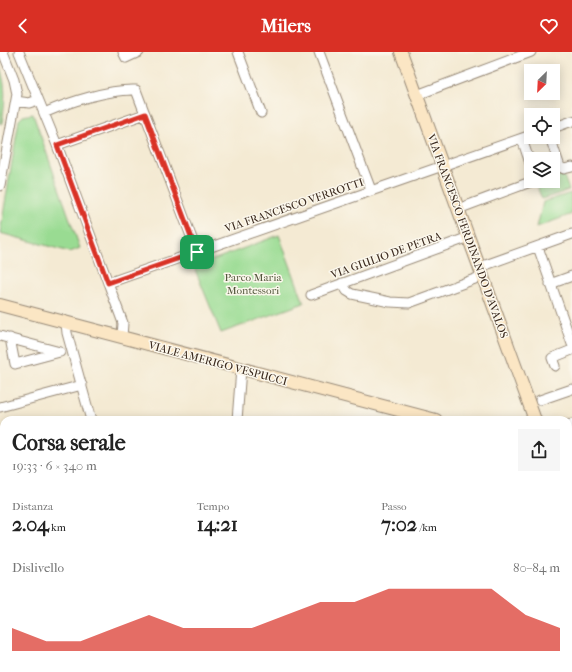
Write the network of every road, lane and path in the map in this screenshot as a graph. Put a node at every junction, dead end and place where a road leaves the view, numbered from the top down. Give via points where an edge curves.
1 (3, 52) edge
2 (19, 52) edge
3 (123, 52) edge
4 (139, 52) edge
5 (238, 52) edge
6 (319, 52) edge
7 (401, 52) edge
8 (531, 52) edge
9 (417, 95) junction
10 (38, 100) junction
11 (16, 101) junction
12 (44, 113) junction
13 (261, 113) dead end
14 (145, 114) junction
15 (572, 121) edge
16 (560, 125) edge
17 (522, 138) joint
18 (57, 145) junction
19 (526, 152) edge
20 (442, 166) junction
21 (560, 167) edge
22 (572, 167) edge
23 (524, 184) edge
24 (0, 186) edge
25 (371, 190) junction
26 (458, 209) junction
27 (572, 234) edge
28 (469, 237) junction
29 (538, 246) junction
30 (197, 252) junction
31 (481, 271) junction
32 (572, 276) edge
33 (108, 283) junction
34 (342, 284) junction
35 (550, 284) junction
36 (311, 295) dead end
37 (0, 305) edge
38 (572, 314) edge
39 (562, 317) junction
40 (66, 323) junction
41 (0, 336) edge
42 (122, 337) junction
43 (10, 338) junction
44 (572, 344) edge
45 (71, 349) junction
46 (572, 350) edge
47 (60, 352) junction
48 (555, 366) dead end
49 (241, 369) junction
50 (82, 385) junction
51 (572, 389) edge
52 (540, 400) dead end
53 (0, 407) edge
54 (90, 416) edge
55 (237, 416) edge
56 (421, 416) edge
57 (534, 416) edge

1 - 11 street via 14,80
2 - 10 street
3 - 4 street via 126,58
5 - 13 street
6 - 25 street
7 - 9 street, VIA FRANCESCO FERDINANDO D'AVALOS
8 - 9 street
9 - 20 street, VIA FRANCESCO FERDINANDO D'AVALOS
10 - 11 street via 29,103
10 - 12 street
11 - 24 street
12 - 14 street via 57,107 125,89 136,90
12 - 18 street
14 - 18 street
14 - 30 street
15 - 16 street
17 - 19 street
17 - 20 street, VIA FRANCESCO VERROTTI
18 - 33 street
20 - 25 street, VIA FRANCESCO VERROTTI
20 - 26 street, VIA FRANCESCO FERDINANDO D'AVALOS
21 - 22 street via 563,169
23 - 26 street
25 - 30 street, VIA FRANCESCO VERROTTI
26 - 28 street, VIA FRANCESCO FERDINANDO D'AVALOS
27 - 29 street
28 - 31 street, VIA FRANCESCO FERDINANDO D'AVALOS
28 - 34 street, VIA GIULIO DE PETRA
29 - 31 street
29 - 35 street
30 - 33 street, VIA FRANCESCO VERROTTI
31 - 34 street via 409,303 352,294
31 - 57 street, VIA FRANCESCO FERDINANDO D'AVALOS
32 - 35 street
33 - 42 street via 123,323
34 - 36 street, VIA GIULIO DE PETRA
35 - 39 street
37 - 40 street, VIALE AMERIGO VESPUCCI
38 - 39 street
39 - 44 street
40 - 42 street, VIALE AMERIGO VESPUCCI
40 - 45 street
41 - 43 street
42 - 49 street, VIALE AMERIGO VESPUCCI
43 - 47 street
43 - 47 street via 14,364
45 - 47 street
45 - 50 street
46 - 48 street via 552,358
49 - 55 street
49 - 56 street, VIALE AMERIGO VESPUCCI
50 - 53 street
50 - 54 street
51 - 52 street

